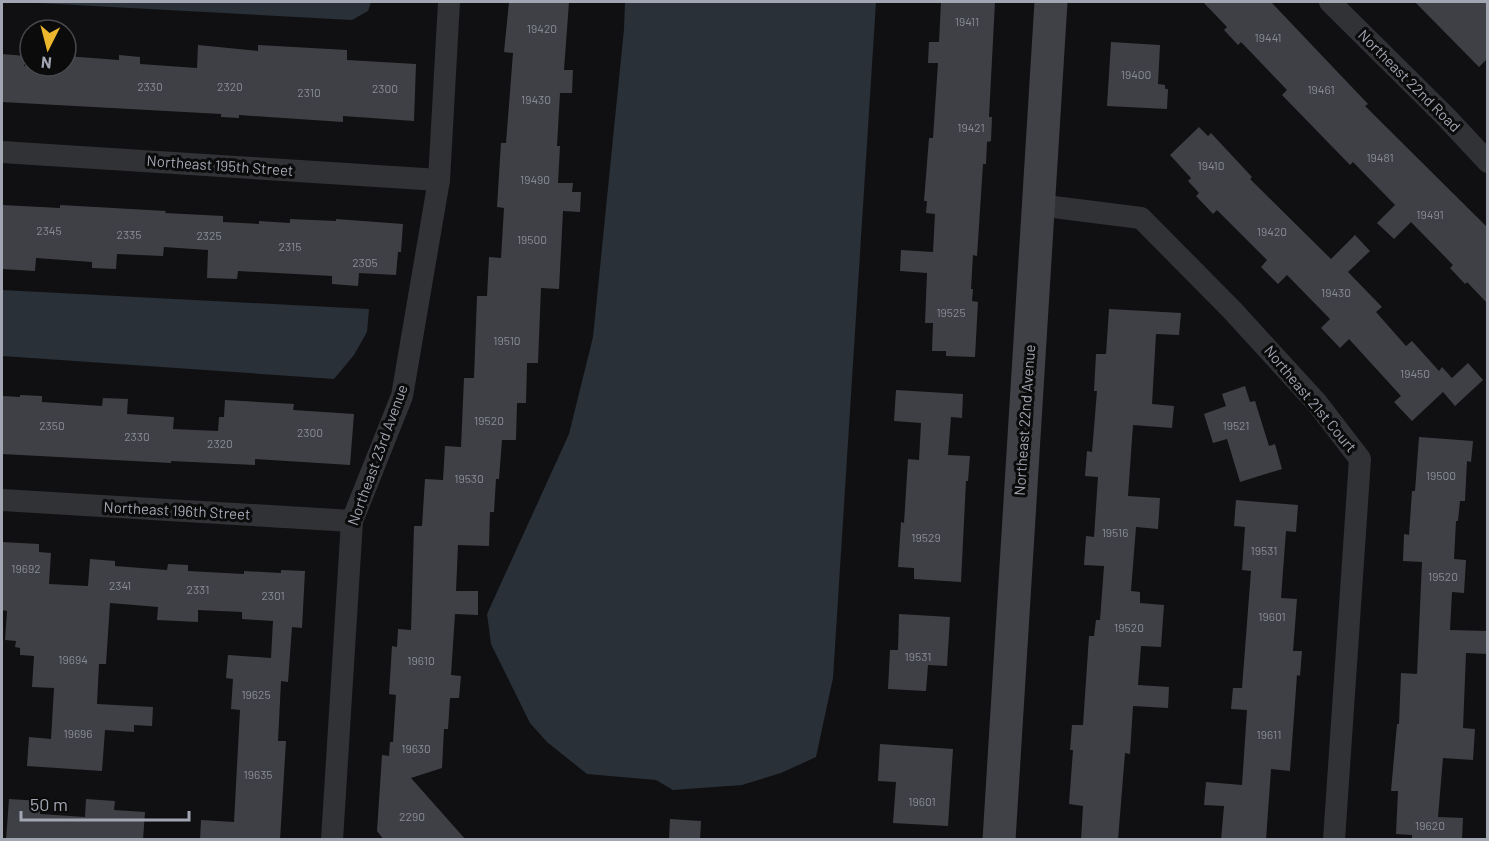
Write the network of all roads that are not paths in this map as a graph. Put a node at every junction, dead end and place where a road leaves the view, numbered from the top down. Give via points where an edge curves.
1 (449, 2) edge
2 (1051, 2) edge
3 (1330, 2) edge
4 (2, 152) edge
5 (1488, 162) edge
6 (439, 180) junction
7 (1038, 205) junction
8 (2, 500) edge
9 (352, 521) junction
10 (332, 840) edge
11 (999, 840) edge
12 (1334, 840) edge

1 - 6 street, Northeast 23rd Avenue
2 - 7 street, Northeast 22nd Avenue
3 - 5 street, Northeast 22nd Road
4 - 6 street, Northeast 195th Street
6 - 9 street, Northeast 23rd Avenue via 402,396
7 - 11 street, Northeast 22nd Avenue
7 - 12 street, Northeast 21st Court via 1141,218 1317,403 1360,459
8 - 9 street, Northeast 196th Street
9 - 10 street, Northeast 23rd Avenue

